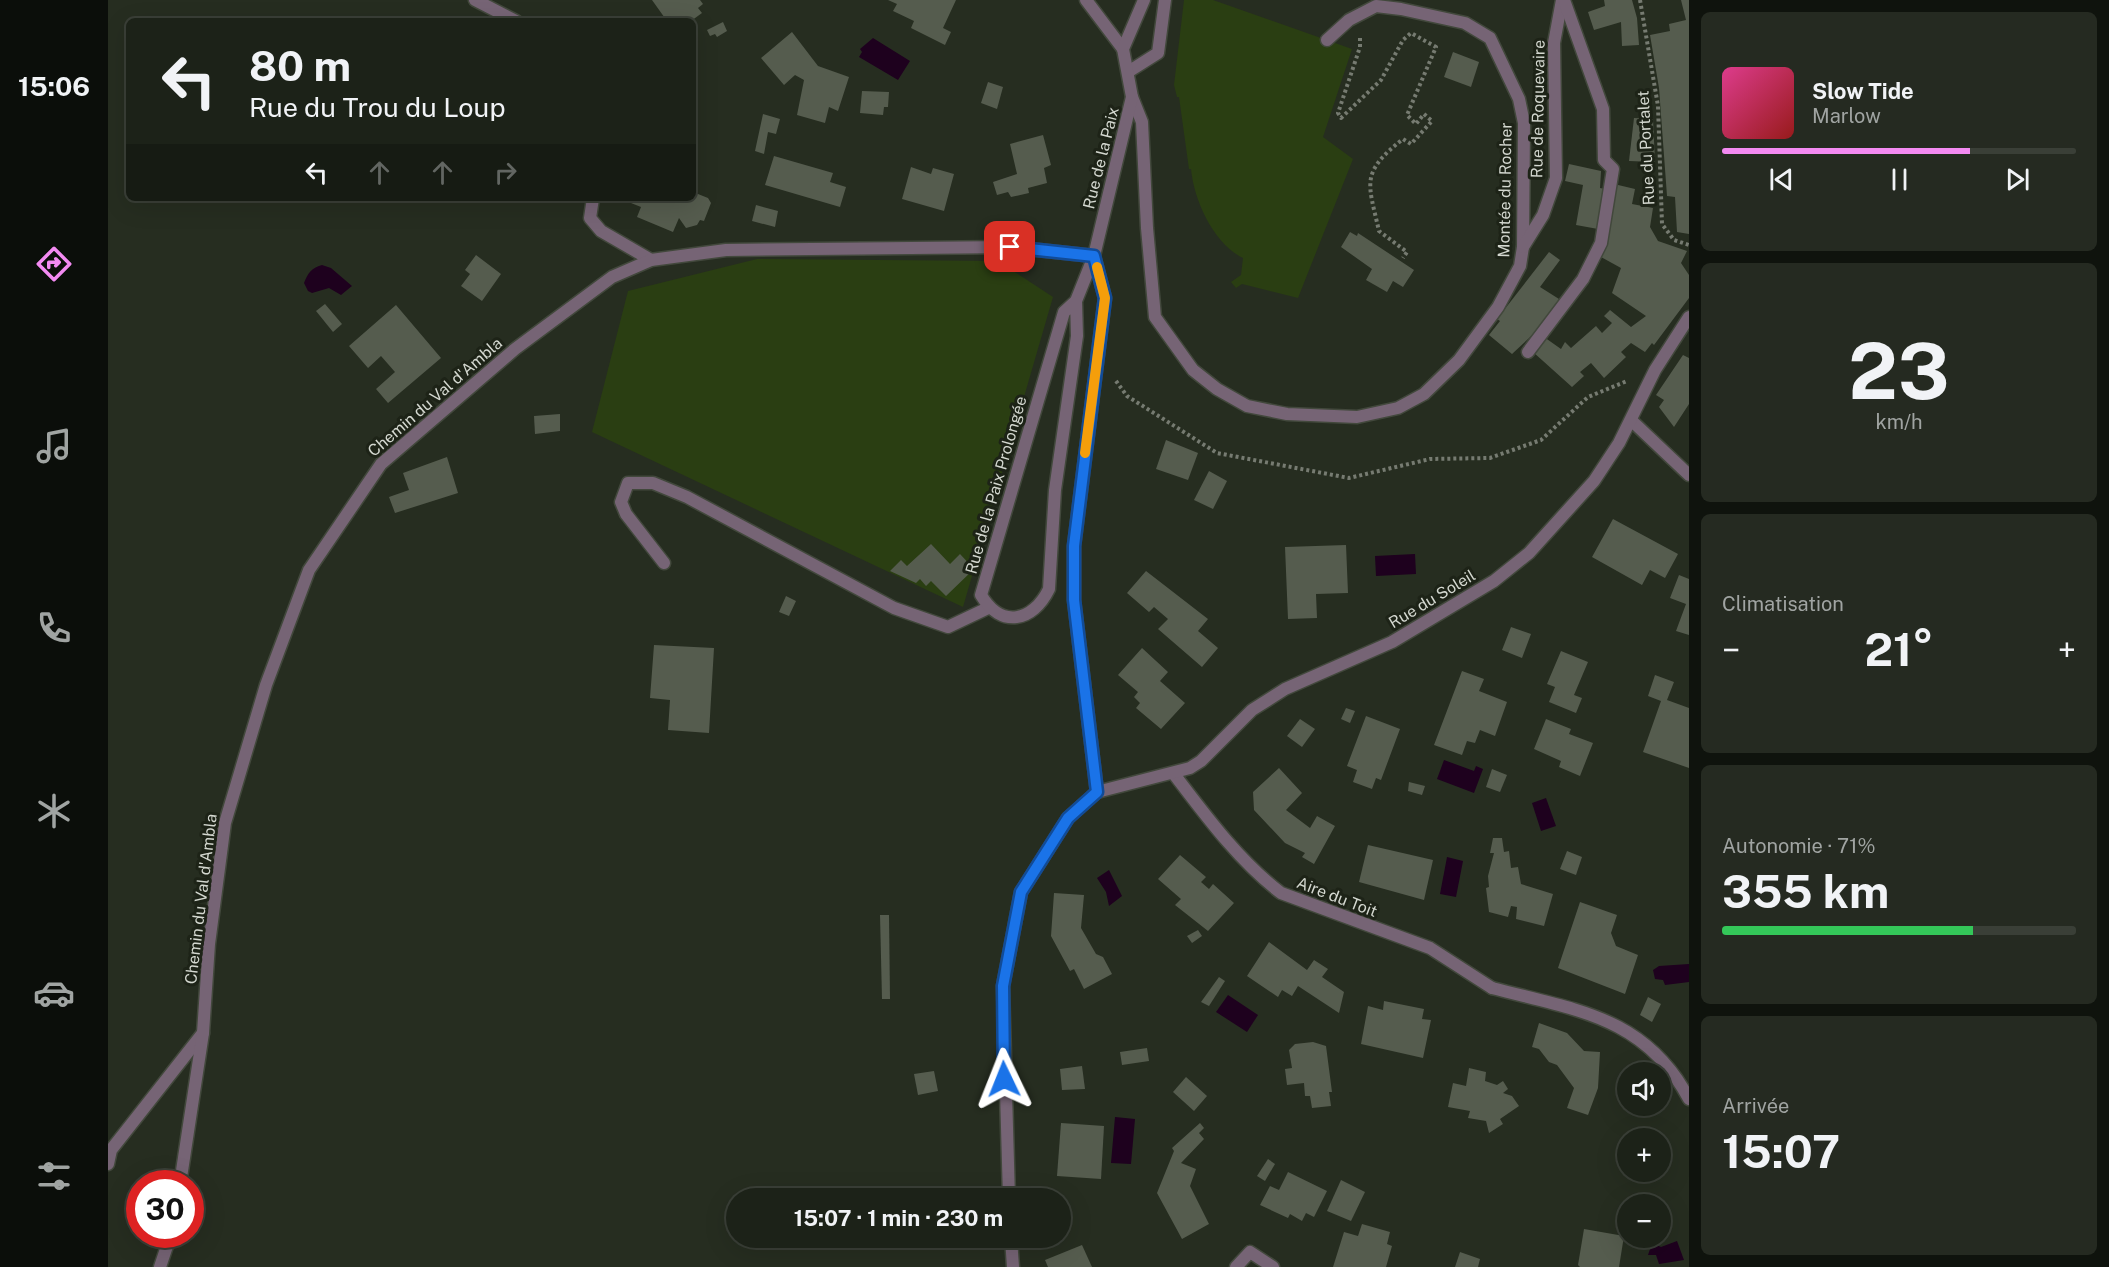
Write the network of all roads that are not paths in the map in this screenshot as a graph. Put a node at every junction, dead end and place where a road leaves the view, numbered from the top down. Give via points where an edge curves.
1 (475, 0) edge
2 (1086, 0) edge
3 (1144, 0) edge
4 (1165, 0) edge
5 (1563, 0) edge
6 (510, 18) edge
7 (1327, 40) dead end
8 (1123, 49) junction
9 (1128, 72) junction
10 (1132, 97) junction
11 (593, 201) edge
12 (1523, 247) junction
13 (1094, 256) junction
14 (651, 260) junction
15 (1076, 302) junction
16 (1689, 317) edge
17 (1528, 352) dead end
18 (1632, 421) junction
19 (1689, 475) edge
20 (664, 563) dead end
21 (988, 608) junction
22 (1174, 774) junction
23 (1097, 792) junction
24 (203, 1033) junction
25 (1689, 1099) edge
26 (108, 1164) edge
27 (182, 1170) edge
28 (1009, 1188) edge
29 (166, 1248) edge
30 (1012, 1248) edge
31 (160, 1267) edge
32 (1013, 1267) edge
33 (1236, 1267) edge
34 (1273, 1267) edge

1 - 6 street
2 - 8 street
3 - 8 street
4 - 9 street via 1158,53
5 - 12 street, Rue de Roquevaire via 1554,43 1556,178 1543,215
5 - 17 street, Rue de Roquevaire via 1603,109 1604,160 1614,169 1601,243 1583,279
7 - 12 street, Montée du Rocher via 1337,29 1376,6 1466,23 1490,38 1519,99 1524,123
8 - 9 street, Rue de la Paix
9 - 10 street, Rue de la Paix
10 - 12 street, Montée du Rocher via 1142,122 1155,318 1193,370 1248,406 1309,416 1357,417 1398,408 1424,394 1459,360 1498,308 1520,266
10 - 13 street, Rue de la Paix
11 - 14 street via 590,218 601,231
13 - 14 street, Chemin du Val d'Ambla via 1010,247 726,250
13 - 15 street, Rue de la Paix Prolongée
13 - 23 street via 1105,298 1074,557 1074,600
14 - 24 street, Chemin du Val d'Ambla via 612,277 514,349 381,464 309,570 266,685 225,823 209,944
15 - 21 street, Rue de la Paix Prolongée via 1064,312 981,595
15 - 21 street, Rue de la Paix Prolongée via 1077,336 1055,490 1049,589 1043,601 1029,613 1014,618
16 - 18 street, Rue du Soleil via 1655,370
18 - 19 street
18 - 22 street, Rue du Soleil via 1594,481 1558,523 1494,582 1392,642 1285,688 1251,710 1201,761
20 - 21 street via 626,514 621,502 628,483 653,483 687,497 894,608 948,627
22 - 23 street, Rue du Soleil
22 - 25 street, Aire du Toit via 1210,821 1281,893 1430,948 1492,988 1599,1016 1641,1040 1676,1075
23 - 28 street via 1068,818 1021,892 1003,986
24 - 26 street via 111,1150
24 - 27 street, Chemin du Val d'Ambla
29 - 31 street
30 - 32 street
33 - 34 street via 1250,1252

